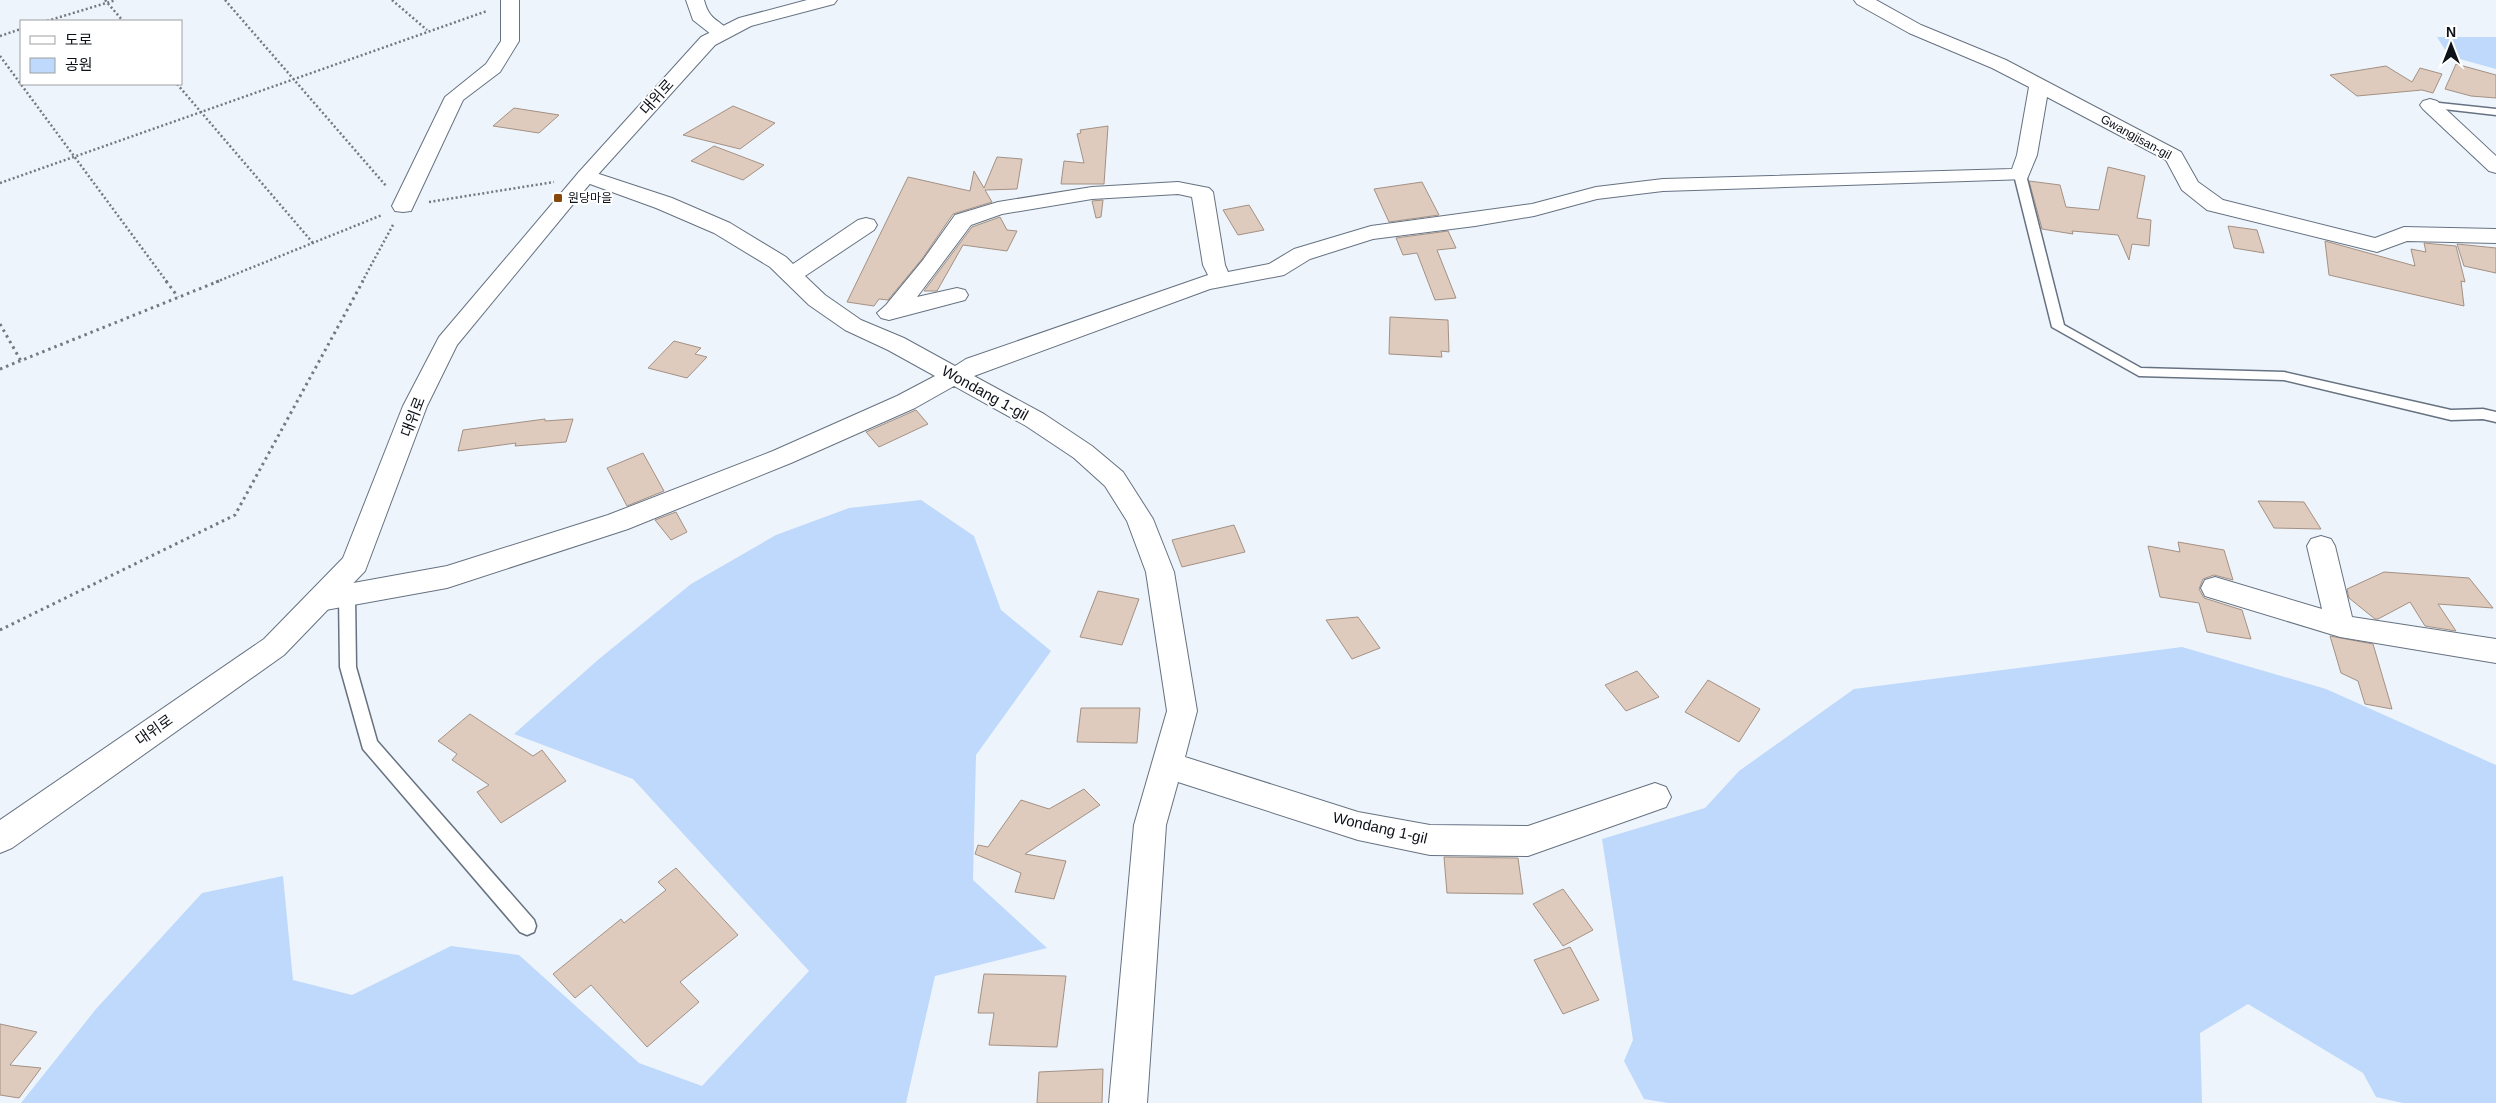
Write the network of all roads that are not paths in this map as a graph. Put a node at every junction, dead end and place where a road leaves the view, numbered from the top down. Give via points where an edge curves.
1 (695, 0) edge
2 (828, 0) edge
3 (1863, 0) edge
4 (511, 2) edge
5 (722, 34) junction
6 (2039, 85) junction
7 (2430, 105) joint
8 (2496, 112) edge
9 (2496, 167) edge
10 (2020, 175) junction
11 (586, 176) junction
12 (403, 206) road end
13 (866, 225) dead end
14 (2496, 236) edge
15 (791, 275) junction
16 (1221, 280) junction
17 (957, 294) dead end
18 (894, 310) junction
19 (867, 331) junction
20 (954, 376) junction
21 (2496, 417) edge
22 (2320, 546) dead end
23 (2215, 588) dead end
24 (347, 595) junction
25 (320, 600) junction
26 (2340, 626) junction
27 (2496, 652) edge
28 (1166, 765) junction
29 (1655, 797) dead end
30 (0, 838) edge
31 (527, 926) dead end
32 (1128, 1103) edge

1 - 5 street via 699,16
2 - 5 street, 대위로 via 744,22
3 - 6 street, Gwangjisan-gil via 1915,29 1960,46
4 - 12 street via 510,41 493,68 455,97
5 - 11 street, 대위로 via 708,41
6 - 10 street via 2027,155
6 - 14 street, Gwangjisan-gil via 2174,156 2189,186 2215,205 2377,245 2404,234
7 - 8 lane
7 - 9 street
10 - 16 street via 1663,186 1596,193 1534,210 1371,233 1302,254 1276,270
10 - 21 lane via 2058,327 2139,372 2284,376 2451,415
11 - 15 street, Wondang 1-gil via 664,203 722,228 778,262
11 - 25 street, 대위로 via 447,342 415,406 355,564
13 - 15 street
15 - 19 street, Wondang 1-gil via 817,300
16 - 18 street via 1214,265 1202,192 1178,188 1092,194 998,208 962,220
16 - 20 street via 975,365
17 - 18 street
18 - 19 street
19 - 20 street, Wondang 1-gil
20 - 24 street via 906,402 782,457 618,522 447,577
20 - 28 street, Wondang 1-gil via 1035,420 1082,452 1114,479 1140,519 1160,572 1182,711
22 - 26 street
23 - 26 street
24 - 25 street
24 - 31 lane via 348,667 369,744
25 - 30 street, 대위로 via 274,647
26 - 27 street
28 - 29 street, Wondang 1-gil via 1358,826 1430,840 1528,841
28 - 32 street, Wondang 1-gil via 1150,825

